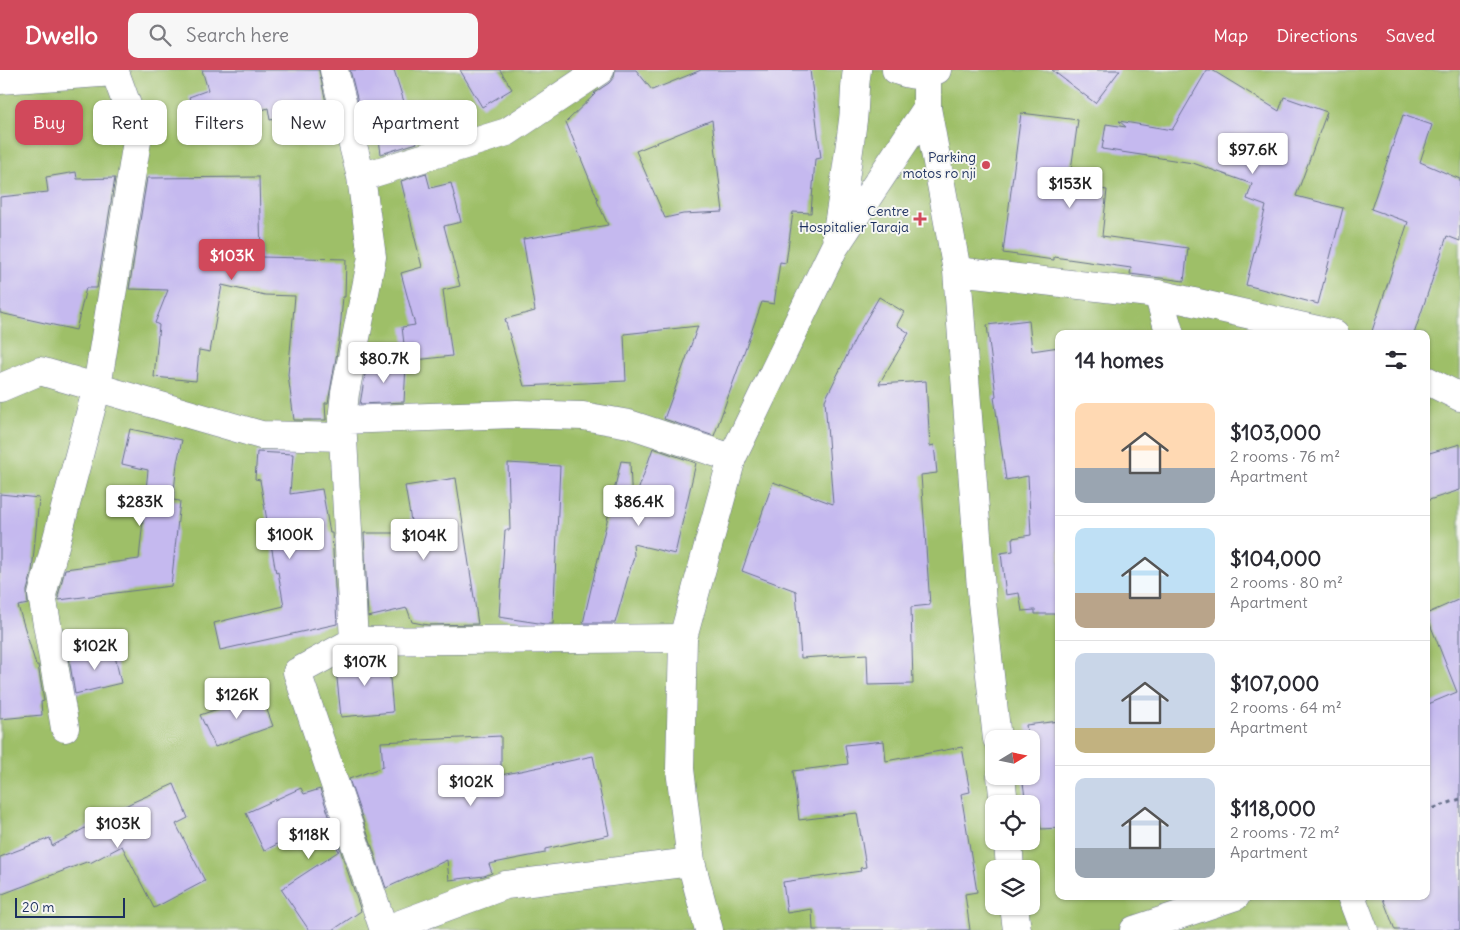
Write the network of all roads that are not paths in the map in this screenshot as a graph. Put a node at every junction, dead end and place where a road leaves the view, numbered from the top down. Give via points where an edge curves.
1 (334, 70) edge
2 (600, 70) edge
3 (857, 70) edge
4 (896, 70) edge
5 (115, 71) edge
6 (932, 72) edge
7 (0, 80) edge
8 (927, 108) junction
9 (361, 177) junction
10 (834, 248) junction
11 (957, 271) junction
12 (1158, 294) junction
13 (1169, 330) edge
14 (1317, 330) edge
15 (1430, 382) edge
16 (97, 387) junction
17 (0, 388) edge
18 (1460, 397) edge
19 (342, 428) junction
20 (732, 458) junction
21 (683, 638) junction
22 (354, 641) junction
23 (65, 728) dead end
24 (996, 730) edge
25 (691, 862) junction
26 (1224, 900) edge
27 (1353, 900) edge
28 (1015, 915) edge
29 (384, 930) edge
30 (709, 930) edge
31 (1017, 930) edge
32 (1134, 930) edge
33 (1364, 930) edge

1 - 9 main road
2 - 9 main road via 507,132
3 - 10 main road via 847,174
4 - 6 main road via 904,74
5 - 7 main road
5 - 16 main road via 138,136
6 - 8 main road
8 - 10 main road
8 - 11 main road
9 - 19 main road via 372,257 345,393
10 - 20 main road
11 - 12 main road
11 - 24 main road via 982,602
12 - 13 main road
12 - 14 main road
15 - 18 main road
16 - 17 main road via 40,371
16 - 19 main road via 261,435
16 - 23 main road via 42,595
19 - 20 main road via 517,414 583,416 629,424
19 - 22 main road
20 - 21 main road
21 - 22 main road
21 - 25 main road via 680,769
22 - 29 main road via 297,672
25 - 29 main road via 506,885
25 - 30 main road
26 - 32 main road
27 - 33 main road
28 - 31 main road

